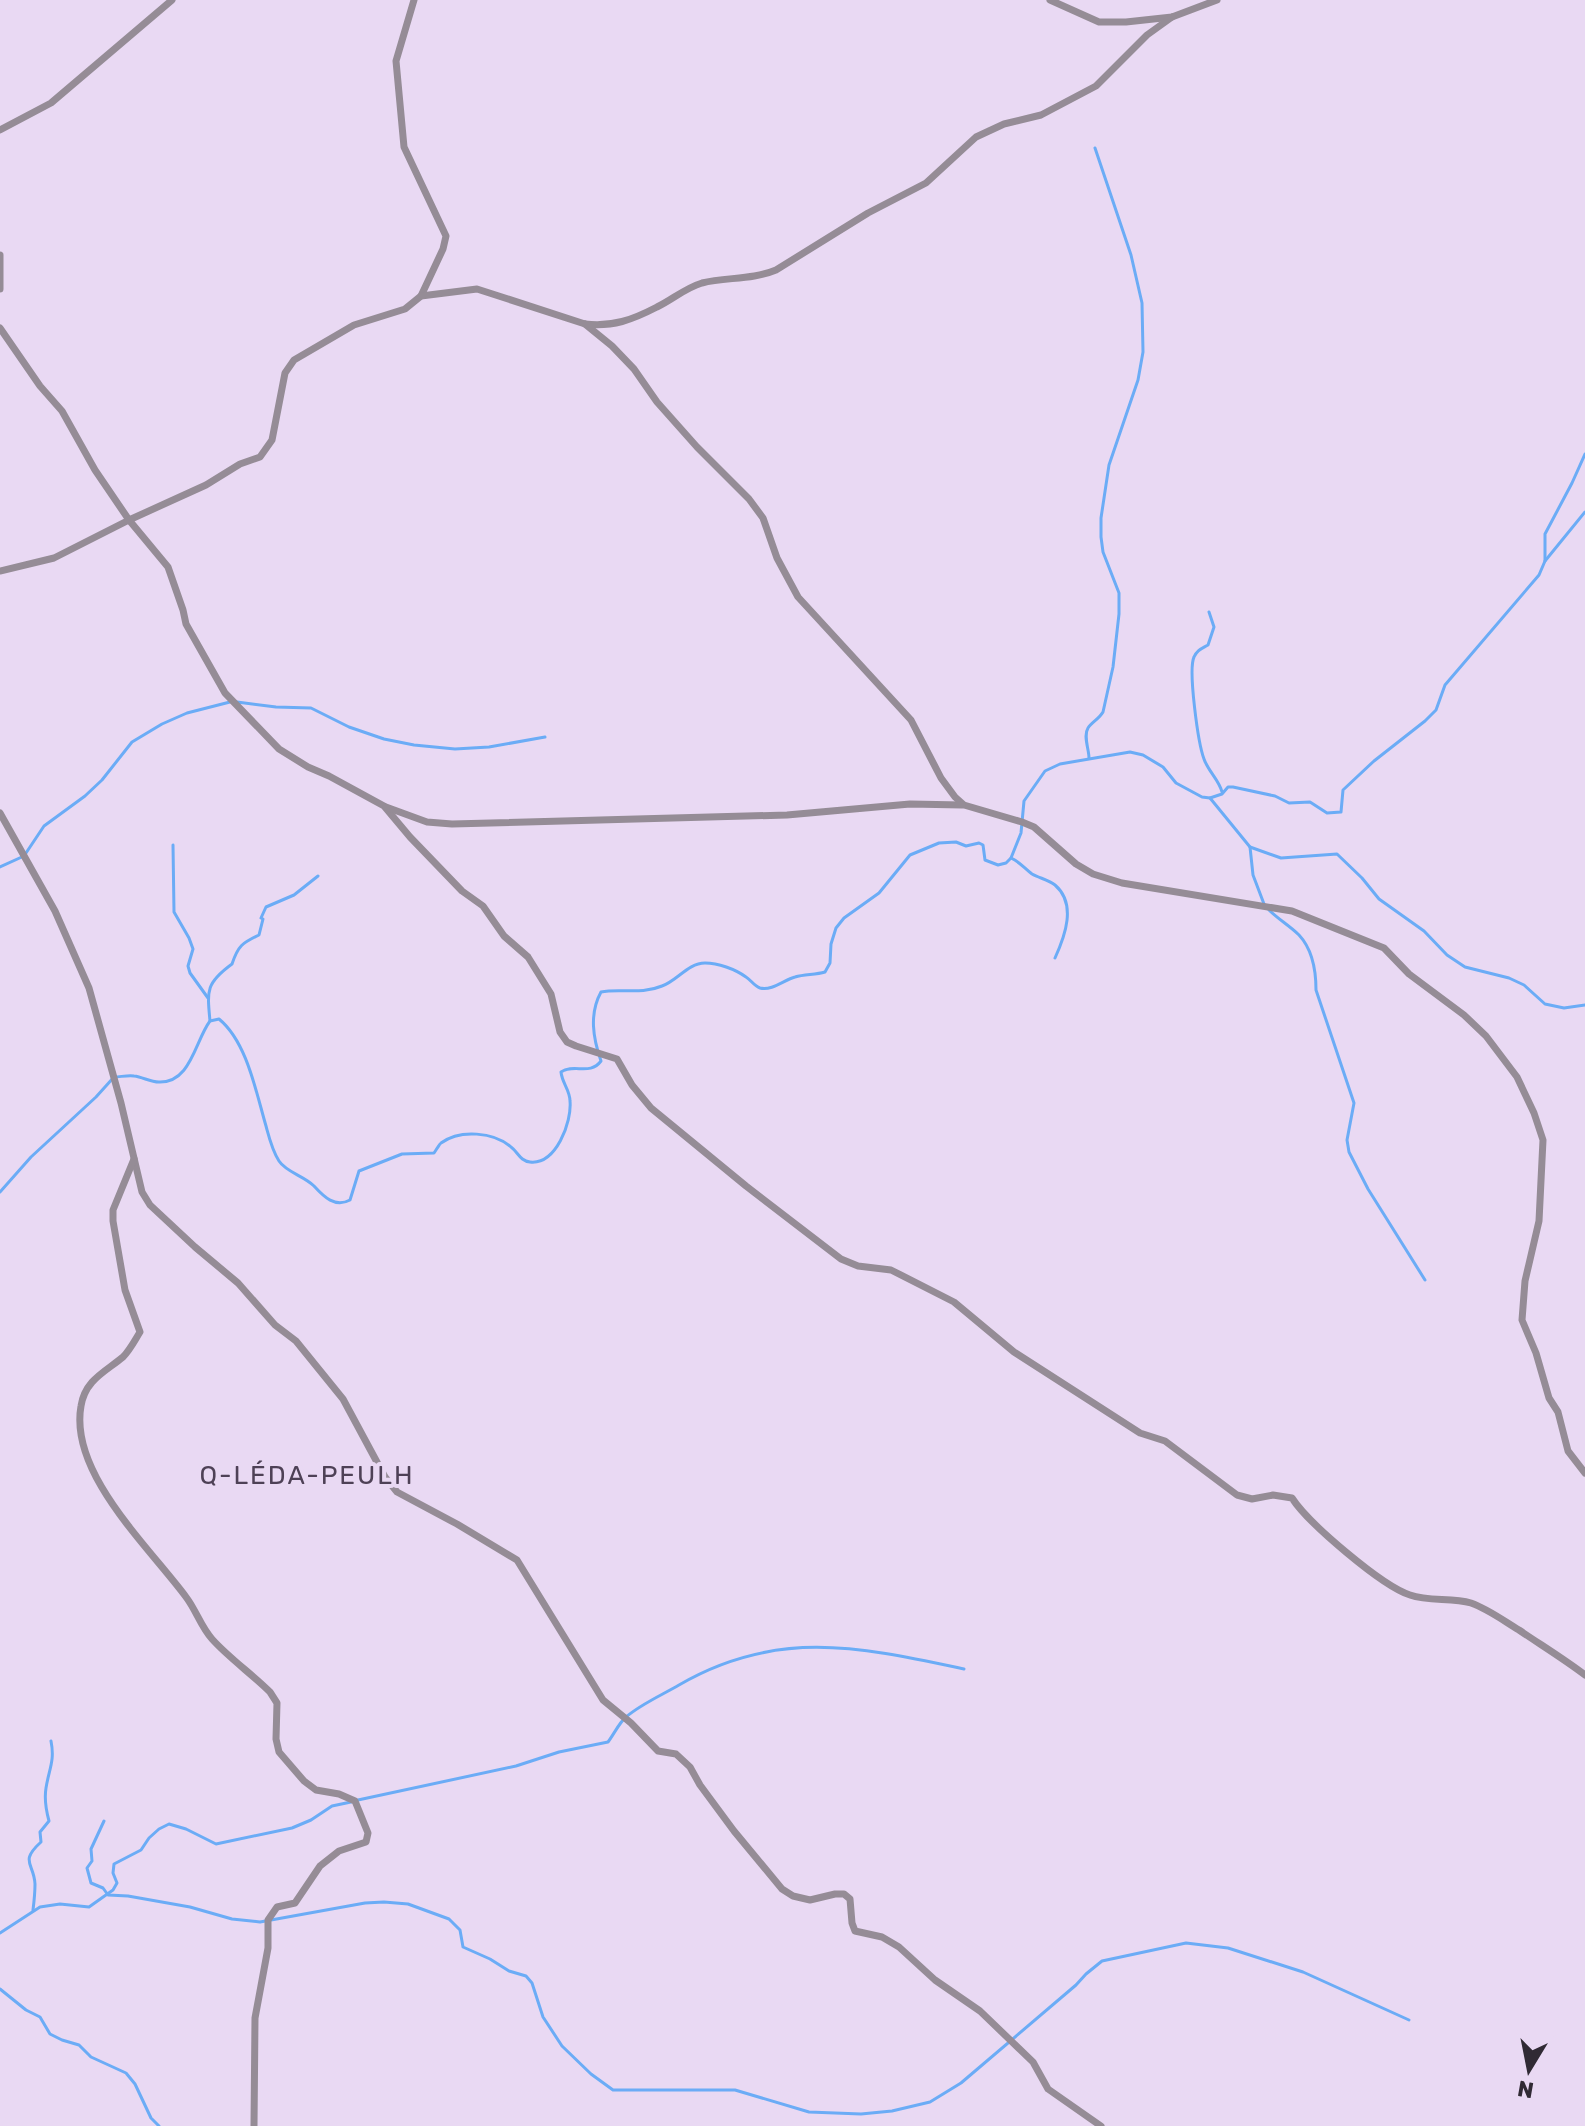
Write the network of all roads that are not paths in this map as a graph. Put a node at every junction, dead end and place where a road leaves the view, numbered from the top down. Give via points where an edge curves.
1 (172, 0) edge
2 (414, 0) edge
3 (1050, 0) edge
4 (1217, 0) edge
5 (1172, 17) junction
6 (0, 130) edge
7 (0, 255) edge
8 (0, 289) edge
9 (421, 296) junction
10 (585, 324) junction
11 (0, 328) edge
12 (129, 520) junction
13 (0, 571) edge
14 (964, 805) junction
15 (384, 806) junction
16 (0, 813) edge
17 (134, 1159) junction
18 (1585, 1473) edge
19 (1585, 1675) edge
20 (254, 2126) edge
21 (1101, 2126) edge

1 - 6 street via 51,103
2 - 9 street via 396,61 404,147 446,236
3 - 5 street via 1099,22
4 - 5 street
5 - 10 street via 1096,86 1041,115 976,137 926,183 776,270 700,283 615,324
7 - 8 street
9 - 10 street via 477,289
9 - 12 street via 405,309 354,325 294,360 285,373 272,440 260,457
10 - 14 street via 634,369 657,402 749,499 763,518 798,597 911,720 941,778
11 - 12 street via 62,411
12 - 13 street via 54,558
12 - 15 street via 168,567 186,624 225,693 279,749
14 - 15 street via 452,824 427,822
14 - 18 street via 1034,827 1093,874 1292,911 1384,948 1486,1036 1517,1077 1543,1140 1539,1221 1522,1320 1568,1451
15 - 19 street via 528,957 551,994 567,1042 617,1059 659,1115 841,1259 891,1270 954,1302 1014,1352 1140,1433 1165,1441 1237,1495 1292,1498 1347,1553 1382,1579 1410,1595 1469,1602
16 - 17 street via 55,911 89,988
17 - 20 street via 113,1221 125,1290 140,1332 125,1355 86,1389 80,1426 87,1461 109,1500 189,1600 210,1638 270,1692 277,1703 279,1752 316,1790 355,1801 368,1833 366,1842 339,1851 320,1866 295,1903 277,1907 268,1920 255,2018
17 - 21 street via 150,1205 296,1341 343,1399 397,1492 517,1560 603,1700 658,1751 676,1754 690,1767 782,1889 810,1900 844,1894 850,1899 855,1931 899,1947 980,2011 1033,2062 1048,2089

